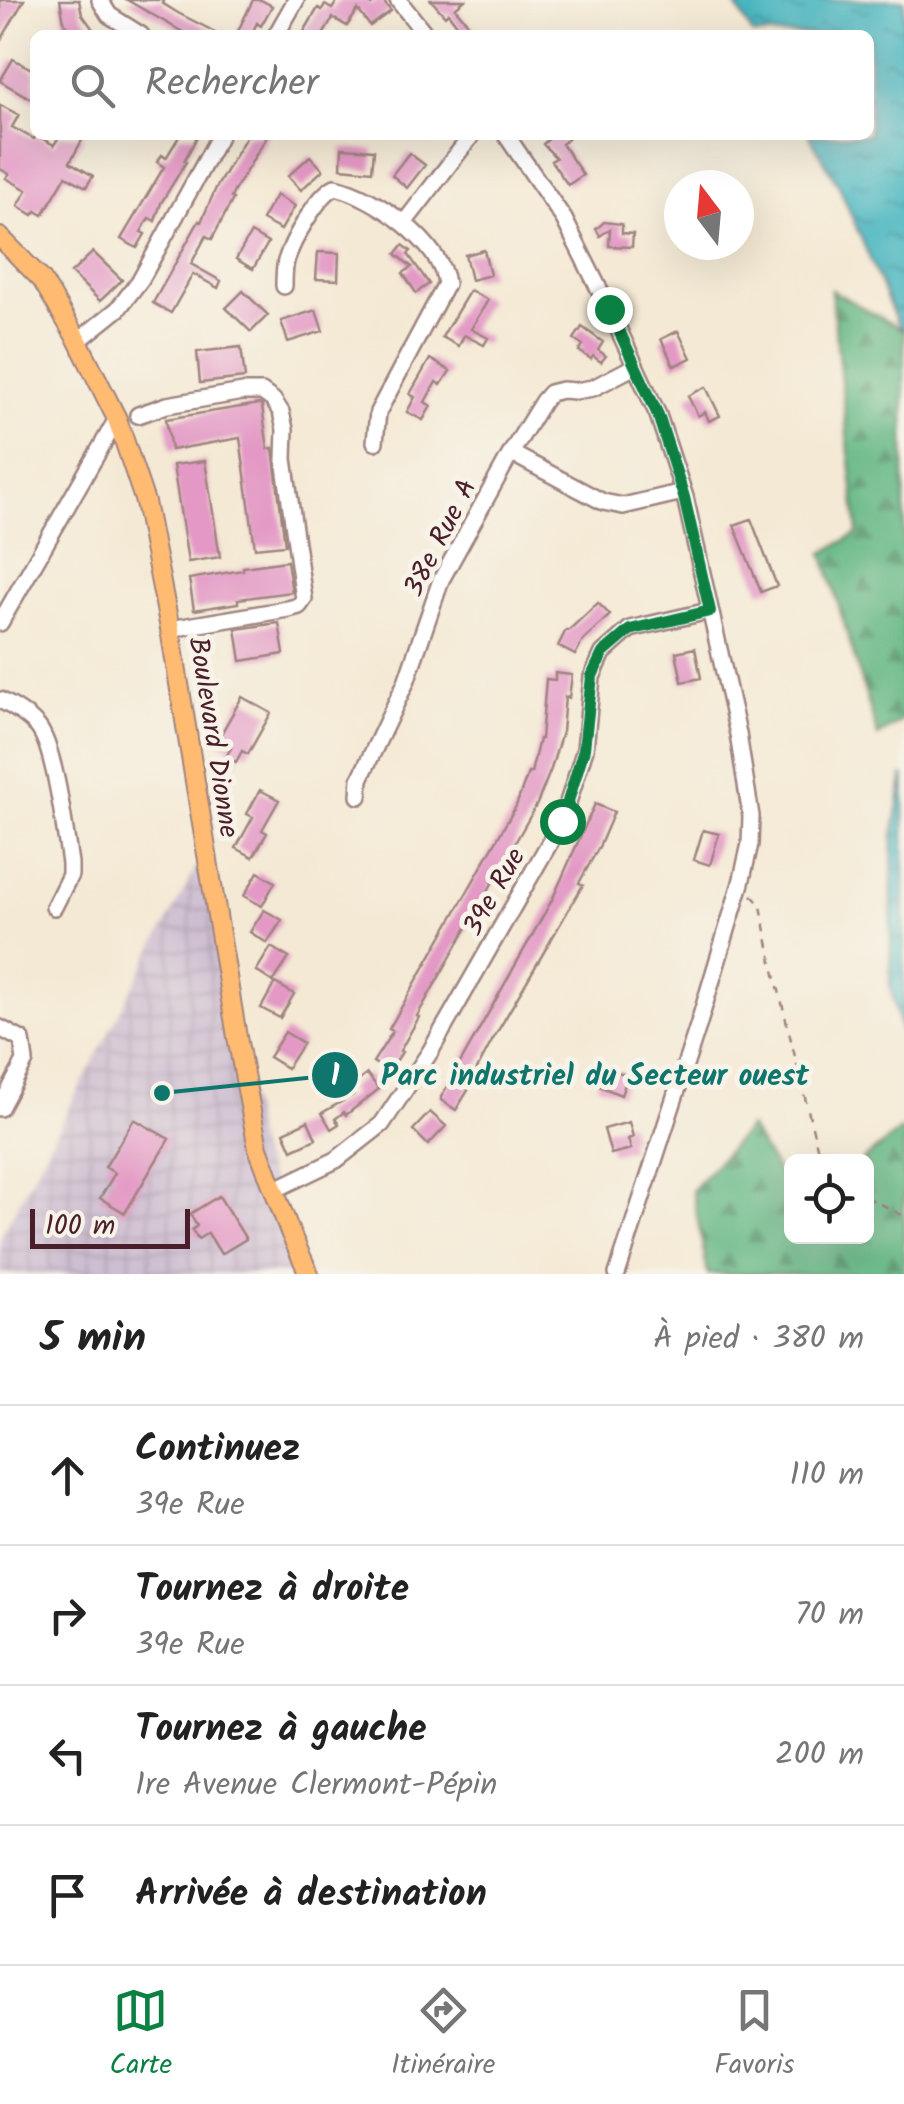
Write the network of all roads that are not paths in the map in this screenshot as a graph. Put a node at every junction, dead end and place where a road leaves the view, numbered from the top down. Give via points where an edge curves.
1 (295, 0) edge
2 (398, 0) edge
3 (102, 4) edge
4 (132, 30) edge
5 (279, 30) edge
6 (422, 30) edge
7 (217, 140) edge
8 (468, 140) edge
9 (509, 140) edge
10 (404, 223) junction
11 (0, 236) edge
12 (284, 286) dead end
13 (78, 342) junction
14 (635, 366) junction
15 (138, 415) dead end
16 (117, 420) junction
17 (375, 442) dead end
18 (510, 453) junction
19 (683, 492) junction
20 (710, 611) junction
21 (0, 623) edge
22 (170, 629) junction
23 (0, 700) edge
24 (358, 796) dead end
25 (54, 907) dead end
26 (0, 1028) edge
27 (0, 1108) edge
28 (274, 1190) junction
29 (310, 1274) edge
30 (617, 1274) edge

1 - 5 street
2 - 6 street
3 - 4 street
7 - 13 street via 142,279
8 - 10 street
9 - 14 street via 564,218
10 - 12 street via 351,191 329,190 290,251
10 - 17 street via 439,261 446,284 378,412
11 - 13 main road, Boulevard Dionne via 42,280
13 - 16 main road, Boulevard Dionne
14 - 18 street, 38e Rue A via 593,388 550,393
14 - 19 street
15 - 22 street via 167,404 262,392 274,400 285,429 304,598 288,610
16 - 21 street
16 - 22 main road, Boulevard Dionne via 145,502
18 - 19 street via 614,506
18 - 24 street, 38e Rue A via 441,580
19 - 20 street
20 - 28 street, 39e Rue via 630,630 603,653 592,676 584,749 562,821 430,1052 382,1124 336,1160
20 - 30 street via 748,788 750,844
22 - 28 main road, Boulevard Dionne via 237,1037 258,1148
23 - 25 street via 28,716 49,750 70,863
26 - 27 street via 22,1040 25,1061
28 - 29 main road, Boulevard Dionne

